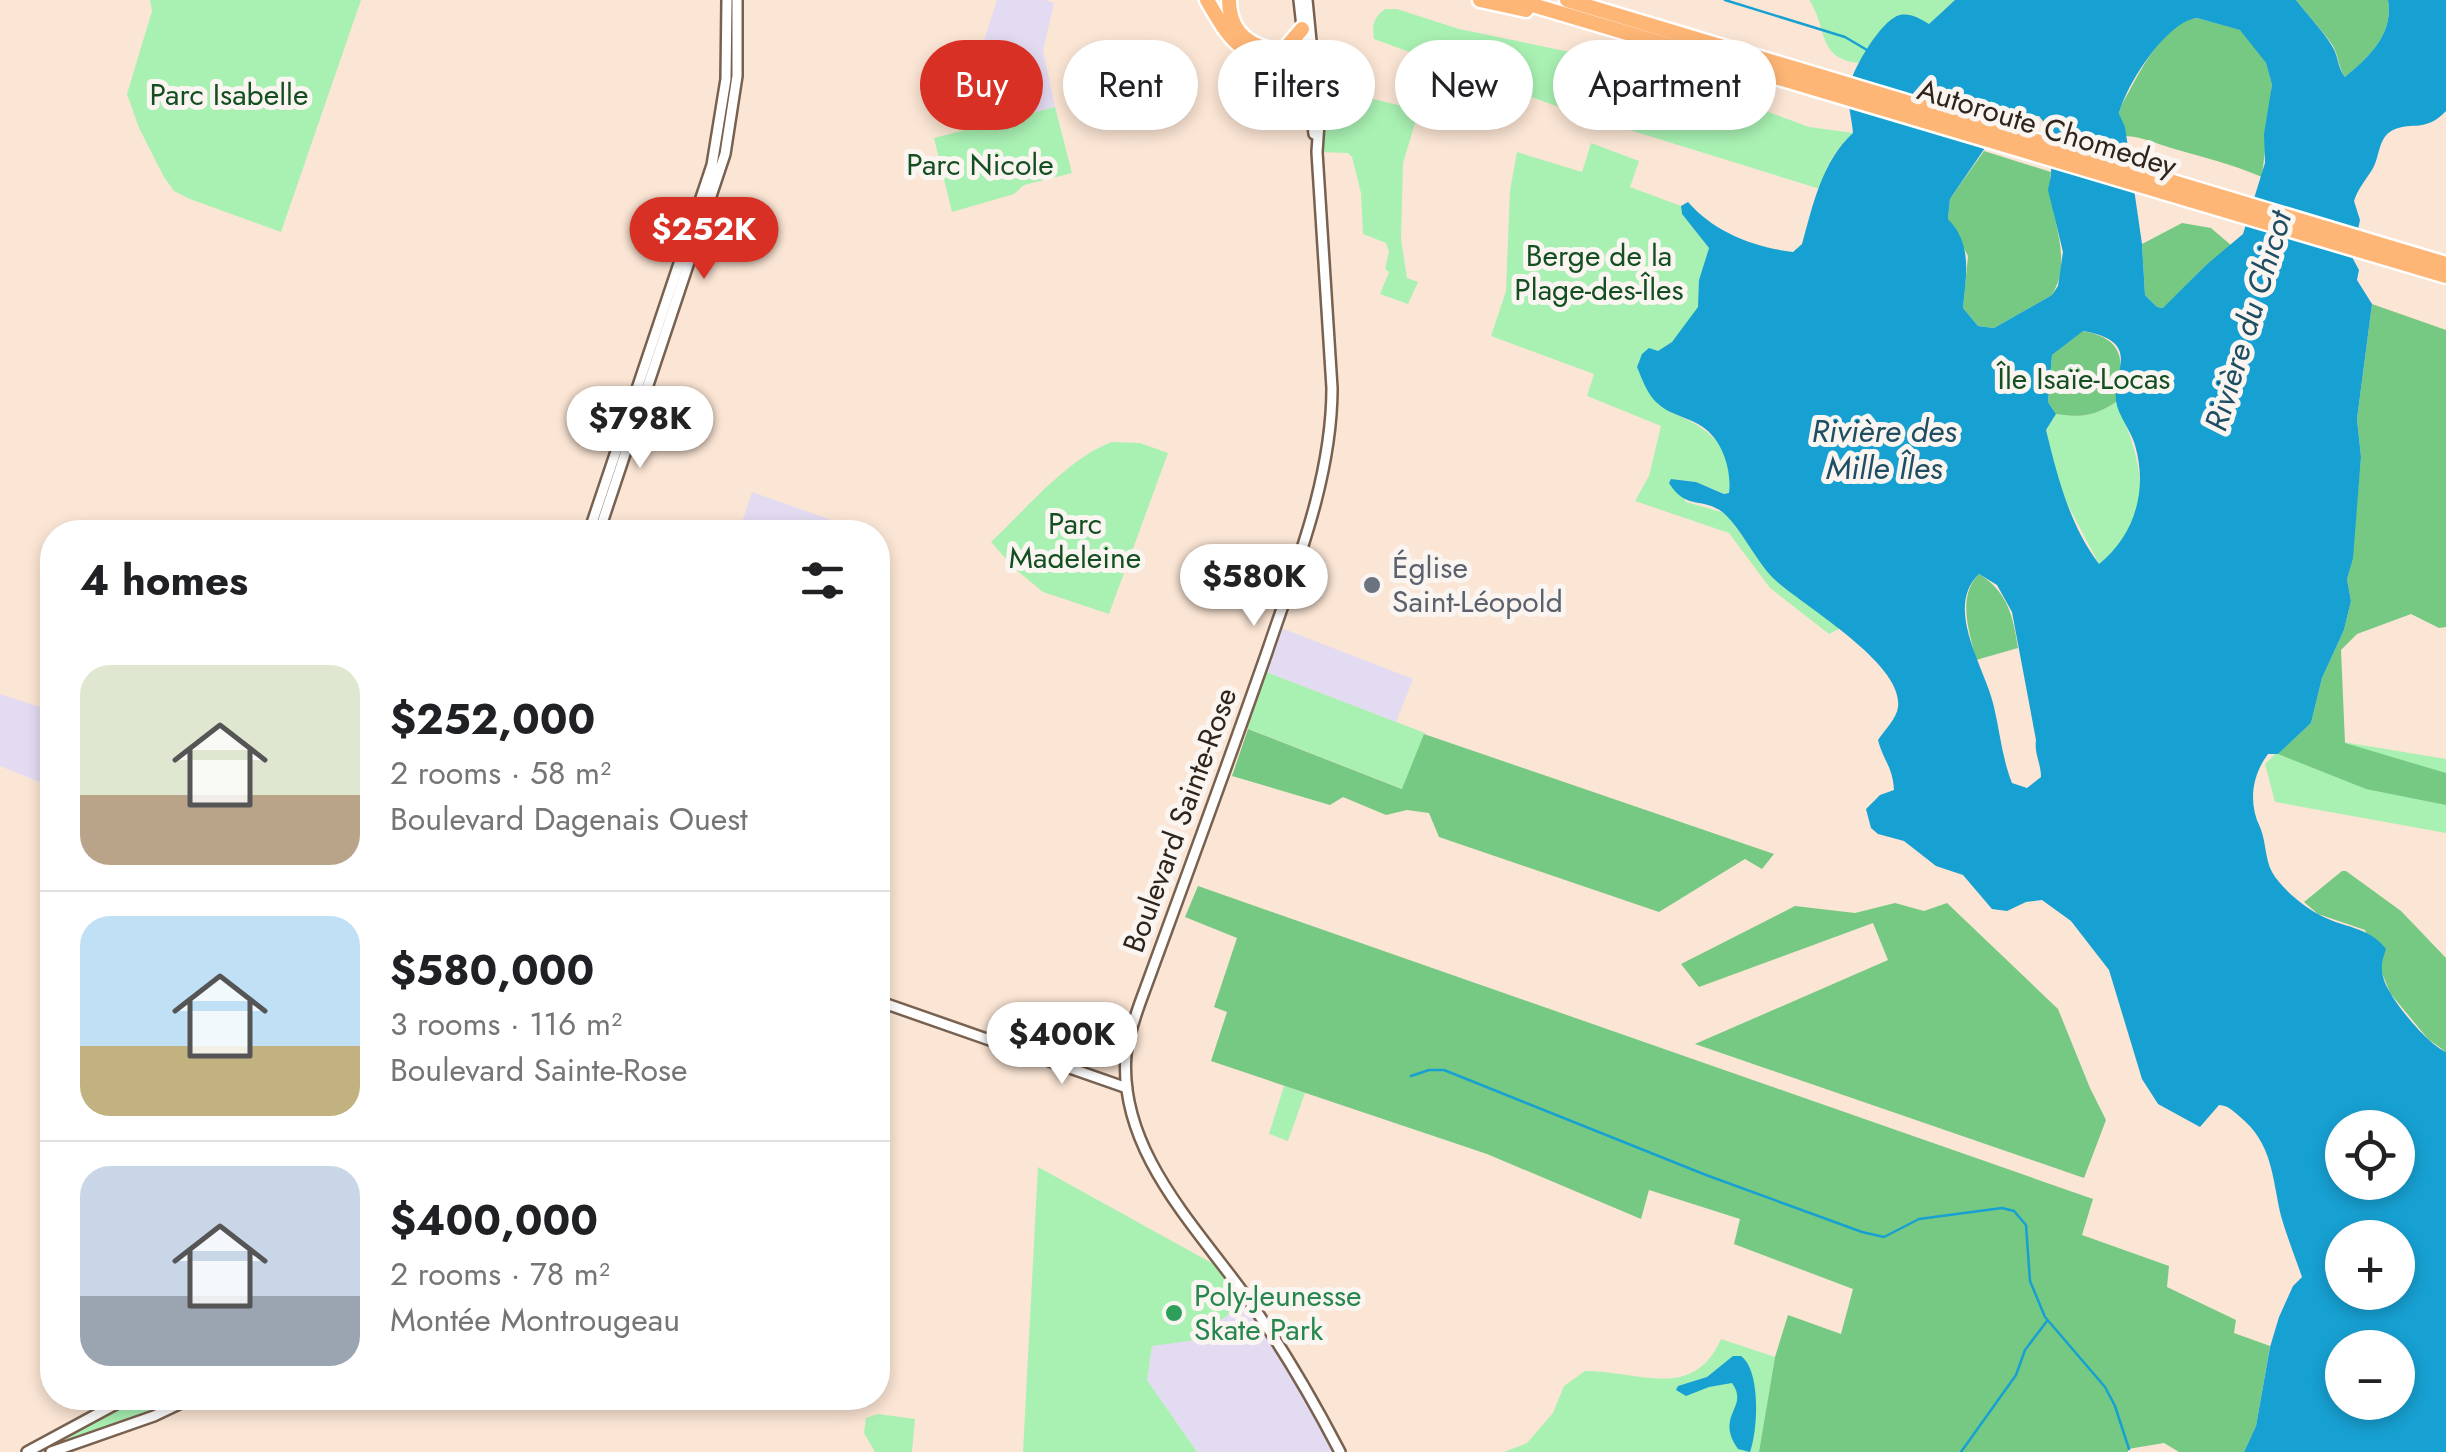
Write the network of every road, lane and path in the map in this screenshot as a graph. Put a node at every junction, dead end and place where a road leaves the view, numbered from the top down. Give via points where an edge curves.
1 (727, 0) edge
2 (737, 0) edge
3 (1207, 0) edge
4 (1228, 0) edge
5 (1303, 0) edge
6 (1480, 0) edge
7 (1516, 0) edge
8 (1567, 0) edge
9 (1600, 0) edge
10 (1606, 26) junction
11 (1657, 28) junction
12 (1302, 29) junction
13 (1232, 40) edge
14 (1246, 40) edge
15 (1293, 40) edge
16 (1304, 40) edge
17 (1305, 40) edge
18 (1822, 84) junction
19 (1315, 130) edge
20 (2374, 248) junction
21 (2446, 264) edge
22 (2446, 276) edge
23 (593, 520) edge
24 (603, 520) edge
25 (890, 1005) edge
26 (1126, 1088) junction
27 (105, 1410) edge
28 (167, 1410) edge
29 (27, 1452) edge
30 (51, 1452) edge
31 (1340, 1452) edge

1 - 23 street via 724,96 710,172
2 - 24 street via 734,101 721,167
3 - 13 highway
4 - 14 highway via 1232,22
5 - 12 street, Boulevard Sainte-Rose
5 - 17 street, Boulevard Sainte-Rose
6 - 10 highway
7 - 10 highway, Autoroute Chomedey
8 - 11 highway, Autoroute Chomedey
9 - 11 highway
10 - 18 highway, Autoroute Chomedey
11 - 18 highway, Autoroute Chomedey
12 - 15 highway
12 - 16 street, Boulevard Sainte-Rose
18 - 20 highway, Autoroute Chomedey
19 - 26 street, Boulevard Sainte-Rose via 1332,388 1326,464 1266,656 1140,1003 1126,1055
20 - 21 highway, Autoroute Chomedey
20 - 22 highway, Autoroute Chomedey
25 - 26 street
26 - 31 street, Boulevard Sainte-Rose via 1154,1170 1286,1356
27 - 29 street
28 - 30 street

